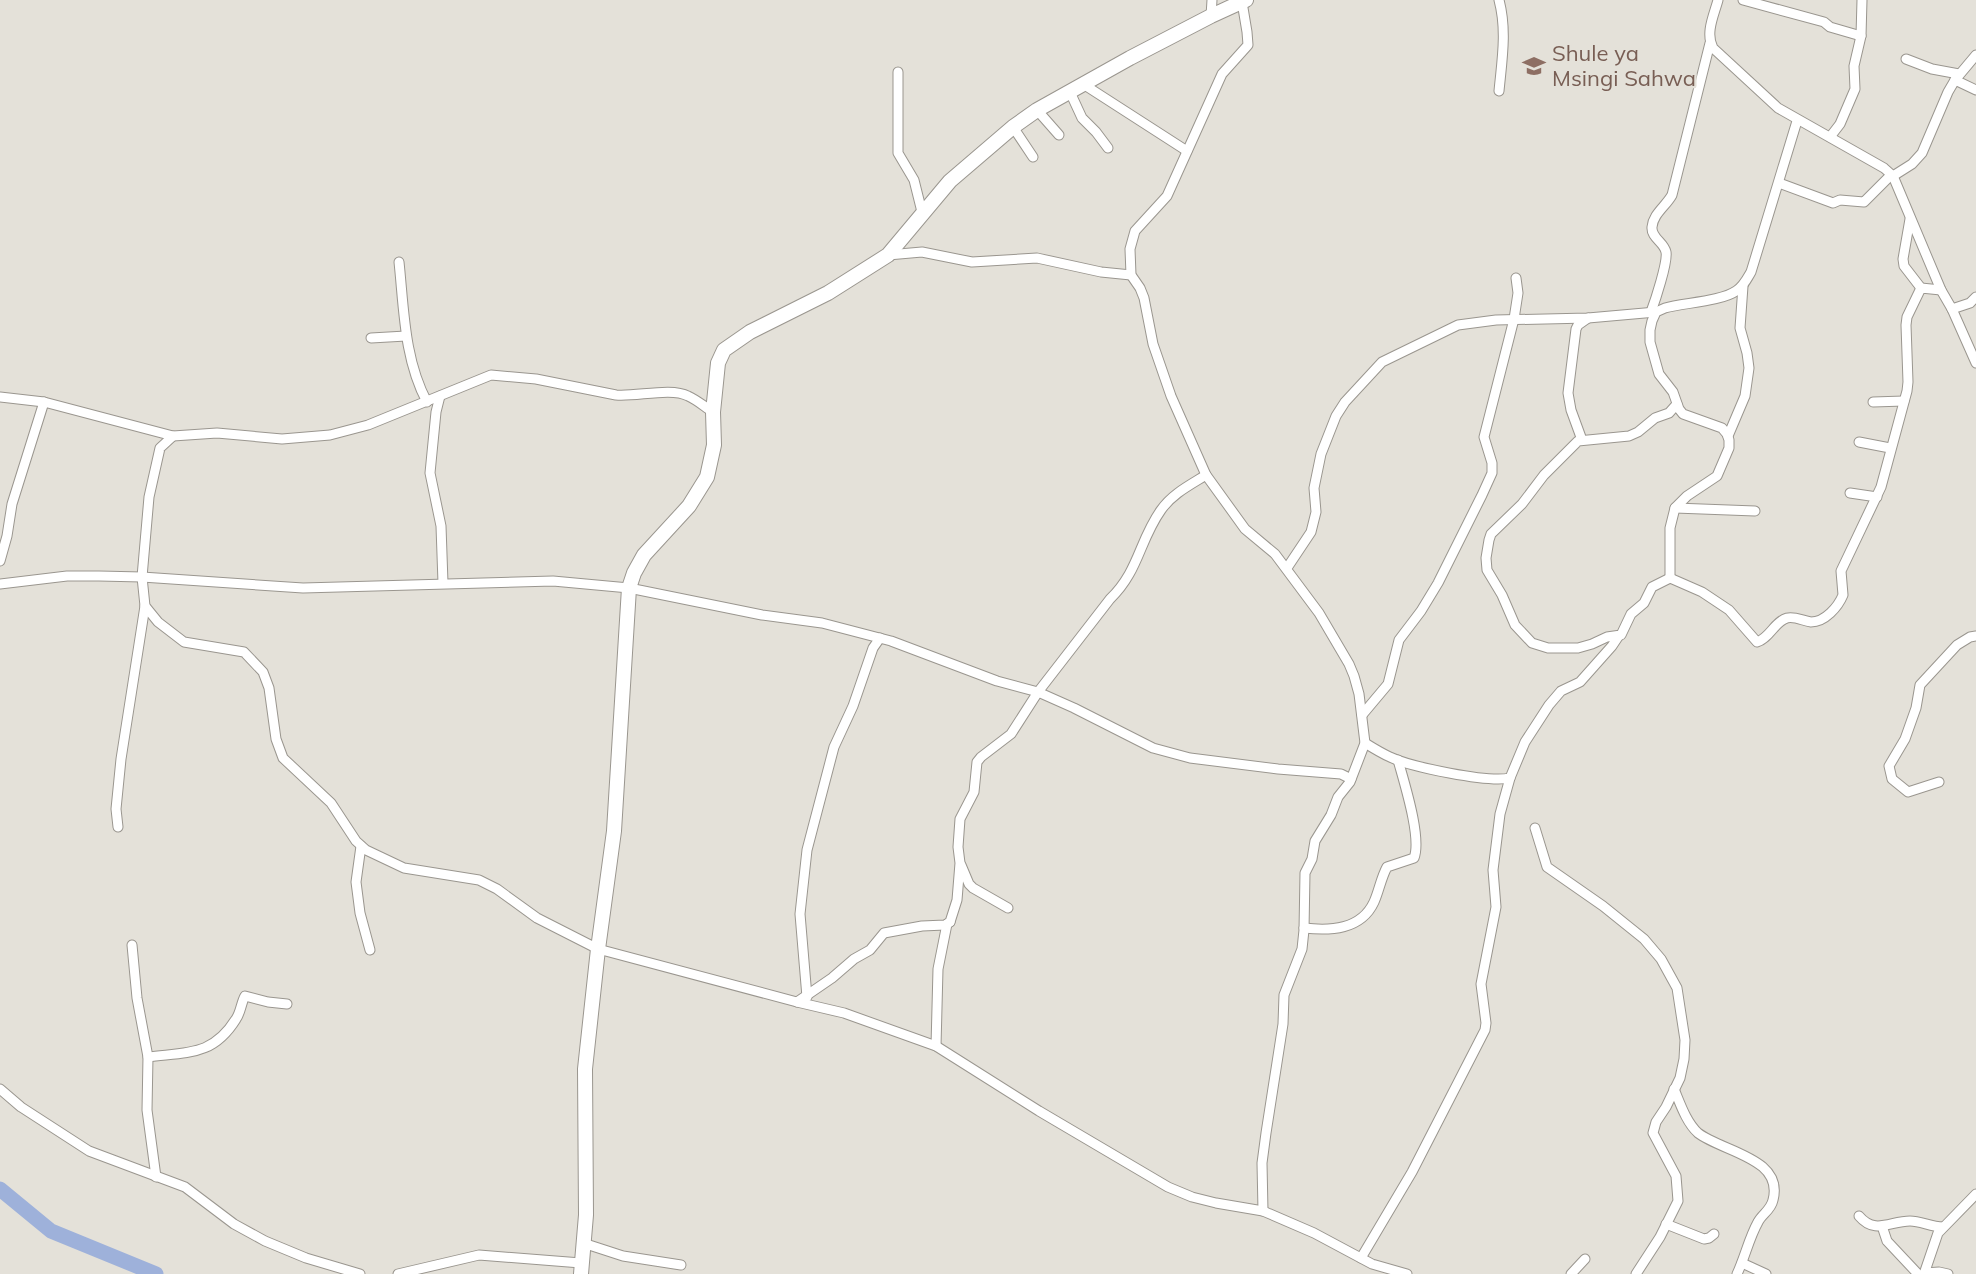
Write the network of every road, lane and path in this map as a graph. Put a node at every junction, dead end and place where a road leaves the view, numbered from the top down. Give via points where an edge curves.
1 (1212, 0) edge
2 (1499, 0) edge
3 (1718, 0) edge
4 (1743, 0) edge
5 (1862, 0) edge
6 (1244, 1) edge
7 (1211, 16) junction
8 (1861, 36) junction
9 (1710, 43) junction
10 (1976, 55) edge
11 (1906, 59) dead end
12 (898, 72) dead end
13 (1957, 77) junction
14 (1083, 84) junction
15 (1976, 90) edge
16 (1499, 91) dead end
17 (1070, 92) junction
18 (1037, 110) junction
19 (1797, 121) junction
20 (1013, 127) junction
21 (1059, 135) dead end
22 (1830, 137) junction
23 (1108, 148) dead end
24 (1187, 151) junction
25 (1033, 157) dead end
26 (1892, 176) junction
27 (1779, 183) junction
28 (922, 212) junction
29 (1910, 217) junction
30 (888, 255) junction
31 (399, 262) dead end
32 (1131, 274) junction
33 (1516, 278) dead end
34 (1743, 286) junction
35 (1921, 288) junction
36 (1941, 290) junction
37 (1976, 297) edge
38 (1952, 309) junction
39 (1654, 312) junction
40 (1588, 318) junction
41 (1514, 320) junction
42 (406, 336) junction
43 (371, 338) dead end
44 (1976, 363) edge
45 (440, 396) junction
46 (0, 397) edge
47 (1904, 401) junction
48 (44, 402) junction
49 (427, 402) junction
50 (1873, 402) dead end
51 (1677, 404) junction
52 (712, 412) junction
53 (173, 436) junction
54 (1728, 436) junction
55 (1582, 440) junction
56 (1859, 442) dead end
57 (1890, 448) junction
58 (1206, 475) junction
59 (1850, 493) dead end
60 (1877, 497) junction
61 (1675, 508) junction
62 (1755, 511) dead end
63 (0, 561) edge
64 (1287, 568) junction
65 (142, 577) junction
66 (1670, 578) junction
67 (443, 583) junction
68 (0, 584) edge
69 (629, 588) junction
70 (145, 606) junction
71 (1976, 636) edge
72 (1618, 637) junction
73 (880, 638) junction
74 (1038, 692) junction
75 (1362, 715) junction
76 (1365, 743) junction
77 (1398, 760) junction
78 (1510, 778) junction
79 (1352, 779) junction
80 (1939, 782) dead end
81 (118, 827) dead end
82 (1535, 828) dead end
83 (361, 846) junction
84 (960, 863) junction
85 (1008, 908) dead end
86 (950, 922) junction
87 (1304, 928) junction
88 (132, 945) dead end
89 (598, 949) junction
90 (370, 950) dead end
91 (807, 997) junction
92 (797, 1002) junction
93 (287, 1004) dead end
94 (936, 1046) junction
95 (148, 1057) junction
96 (0, 1089) edge
97 (1674, 1089) junction
98 (156, 1177) junction
99 (1976, 1194) edge
100 (1263, 1212) junction
101 (1859, 1216) dead end
102 (1666, 1224) junction
103 (1882, 1226) junction
104 (1943, 1227) junction
105 (1714, 1234) dead end
106 (583, 1243) junction
107 (1361, 1258) junction
108 (1585, 1259) dead end
109 (1742, 1263) junction
110 (681, 1265) dead end
111 (581, 1268) edge
112 (360, 1274) edge
113 (398, 1274) edge
114 (1407, 1274) edge
115 (1571, 1274) edge
116 (1636, 1274) edge
117 (1737, 1274) edge
118 (1767, 1274) edge
119 (1923, 1274) edge
120 (1948, 1274) edge

1 - 7 street
2 - 16 street via 1504,18
3 - 9 street via 1709,30
4 - 8 street
5 - 8 street
6 - 7 main road
6 - 24 street via 1248,45 1222,74
7 - 14 main road
8 - 22 street via 1854,66 1855,89
9 - 19 street via 1778,108
9 - 39 street via 1672,195 1652,228 1666,258
10 - 13 street
11 - 13 street
12 - 28 street via 898,153 914,180
13 - 15 street
13 - 26 street via 1926,147 1912,164
14 - 17 main road
14 - 24 street
17 - 18 main road
17 - 23 street via 1082,118
18 - 20 main road
18 - 21 street
19 - 22 street
19 - 27 street
20 - 25 street
20 - 28 main road via 971,161
22 - 26 street
24 - 32 street via 1167,196 1135,231 1130,249
26 - 27 street via 1860,203 1833,202
26 - 29 street
27 - 34 street
28 - 30 main road
29 - 35 street via 1904,266
29 - 36 street
30 - 32 street via 922,252 972,262 1037,258 1101,272
30 - 52 main road via 828,293 730,344 718,363
31 - 42 street
32 - 58 street via 1144,298 1153,344 1171,396
33 - 41 street
34 - 39 street via 1725,296
34 - 54 street via 1740,328 1749,368 1744,396
35 - 36 street
35 - 47 street via 1907,317 1908,382
36 - 38 street
37 - 38 street
38 - 44 street
39 - 40 street
39 - 51 street via 1650,342 1656,368
40 - 41 street
40 - 55 street via 1576,329 1568,388
41 - 64 street via 1458,326 1393,356 1373,370 1336,416 1321,454 1311,532
41 - 75 street via 1484,437 1491,473 1438,583 1399,640 1388,684
42 - 43 street
42 - 49 street via 416,382
45 - 49 street
45 - 52 street via 499,374 616,395 676,392
45 - 67 street via 430,466 441,526
46 - 48 street
47 - 50 street
47 - 57 street
48 - 53 street
48 - 63 street via 12,504
49 - 53 street via 330,435 282,439 218,433
51 - 54 street via 1687,416 1722,428
51 - 55 street via 1669,413 1629,436
52 - 69 main road via 714,446 706,477 689,506 644,555
53 - 65 street via 157,455
54 - 61 street via 1729,447 1717,476
55 - 72 street via 1491,534 1487,570 1515,626 1532,643 1566,649
56 - 57 street
57 - 60 street
58 - 64 street via 1245,529
58 - 74 street via 1161,510 1126,581
59 - 60 street
60 - 66 street via 1840,572 1840,602 1817,621 1786,619 1757,642 1729,610
61 - 62 street
61 - 66 street via 1670,528
64 - 75 street via 1349,664
65 - 67 street via 303,588
65 - 68 street via 67,576
65 - 70 street
66 - 72 street via 1652,587
67 - 69 street via 552,581
69 - 73 street via 822,623
69 - 89 main road via 614,831
70 - 81 street via 121,759
70 - 83 street via 184,642 244,652 263,672 283,758 331,803
71 - 80 street via 1957,645 1920,685 1905,739 1889,766 1892,779 1908,792
72 - 78 street via 1580,682 1554,699 1525,742
73 - 74 street
73 - 91 street via 834,747 807,850 800,914
74 - 79 street via 1168,753 1341,774
74 - 84 street via 1011,734 977,762 974,792 960,819
75 - 76 street
76 - 77 street
76 - 79 street
77 - 78 street via 1486,779
77 - 87 street via 1411,809 1417,852 1414,858 1387,867 1374,903 1359,919 1325,931
78 - 107 street via 1500,814 1493,870 1496,907 1481,984 1485,1030 1412,1172
79 - 87 street via 1315,841 1305,876
82 - 97 street via 1547,867 1644,939 1673,980 1679,996 1685,1052
83 - 89 street via 404,868 479,880 537,918
83 - 90 street via 356,882
84 - 85 street via 973,888
84 - 86 street via 957,900
86 - 91 street via 884,933 870,950
86 - 94 street via 938,969
87 - 100 street via 1300,953 1284,995 1263,1164
88 - 95 street
89 - 92 street
89 - 106 main road via 585,1069
91 - 92 street
92 - 94 street via 855,1016
93 - 95 street via 244,996 238,1016 212,1046
94 - 100 street via 1168,1187 1208,1201
95 - 98 street via 147,1110
96 - 98 street via 89,1152
97 - 102 street via 1653,1133 1672,1165 1678,1185 1678,1201
97 - 109 street via 1696,1131 1747,1157 1773,1178 1771,1206 1758,1221
98 - 112 street via 185,1187 234,1224 265,1241
99 - 104 street
100 - 107 street
101 - 103 street via 1874,1226
102 - 105 street via 1704,1239
102 - 116 street
103 - 104 street via 1906,1221
103 - 119 street via 1887,1241
104 - 119 street
106 - 110 street via 623,1256
106 - 111 main road
107 - 114 street
108 - 115 street
109 - 117 street
109 - 118 street
111 - 113 street via 479,1255
119 - 120 street

